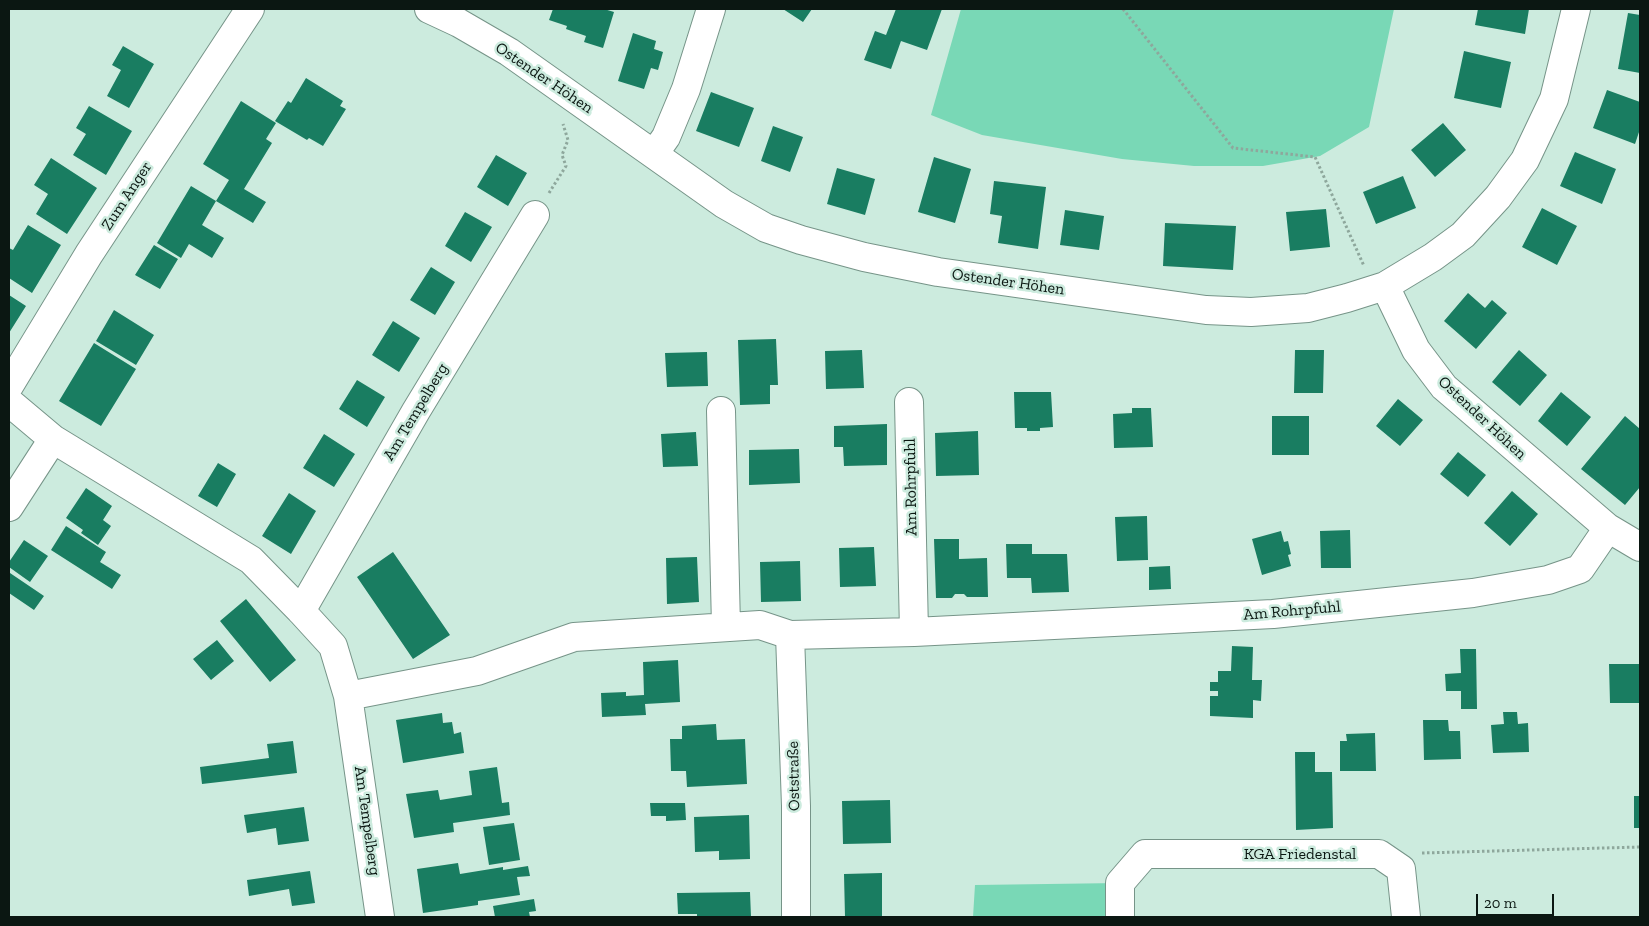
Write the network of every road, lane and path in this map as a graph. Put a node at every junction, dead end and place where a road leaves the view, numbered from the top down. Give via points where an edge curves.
1 (250, 9) edge
2 (429, 9) edge
3 (711, 9) edge
4 (1124, 9) edge
5 (1576, 9) edge
6 (579, 102) junction
7 (654, 154) junction
8 (558, 178) dead end
9 (535, 215) dead end
10 (1385, 286) junction
11 (9, 386) edge
12 (9, 402) edge
13 (909, 402) dead end
14 (721, 410) dead end
15 (53, 440) junction
16 (9, 507) edge
17 (1608, 528) junction
18 (1640, 547) edge
19 (301, 610) junction
20 (726, 627) junction
21 (914, 632) junction
22 (790, 635) junction
23 (348, 696) junction
24 (1640, 848) edge
25 (1379, 854) junction
26 (380, 917) edge
27 (796, 917) edge
28 (1120, 917) edge
29 (1406, 917) edge

1 - 11 street, Zum Anger via 89,254
2 - 6 street, Ostender Höhen via 459,22 508,52
3 - 7 street via 686,89 666,137
4 - 10 path via 1233,148 1315,157 1366,270
5 - 10 street, Ostender Höhen via 1554,100 1525,160 1498,197 1463,235 1433,258
6 - 7 street, Ostender Höhen
6 - 8 path via 563,124 568,140 562,156 566,166
7 - 10 street, Ostender Höhen via 724,204 766,228 864,257 938,272 1206,310 1251,312 1308,308
9 - 19 street, Am Tempelberg
10 - 17 street, Ostender Höhen via 1416,350 1444,387
12 - 15 street, Am Tempelberg
13 - 21 street, Am Rohrpfuhl
14 - 20 street
15 - 16 street
15 - 19 street, Am Tempelberg via 251,560
17 - 18 street
17 - 21 street, Am Rohrpfuhl via 1580,569 1548,580 1473,594 1274,614
19 - 23 street, Am Tempelberg via 333,646
20 - 22 street via 760,625
20 - 23 street via 574,637 477,671
21 - 22 street, Am Rohrpfuhl
22 - 27 street, Oststraße
23 - 26 street, Am Tempelberg
24 - 25 path
25 - 28 street, KGA Friedenstal via 1145,854 1120,883
25 - 29 street, KGA Friedenstal via 1401,869

